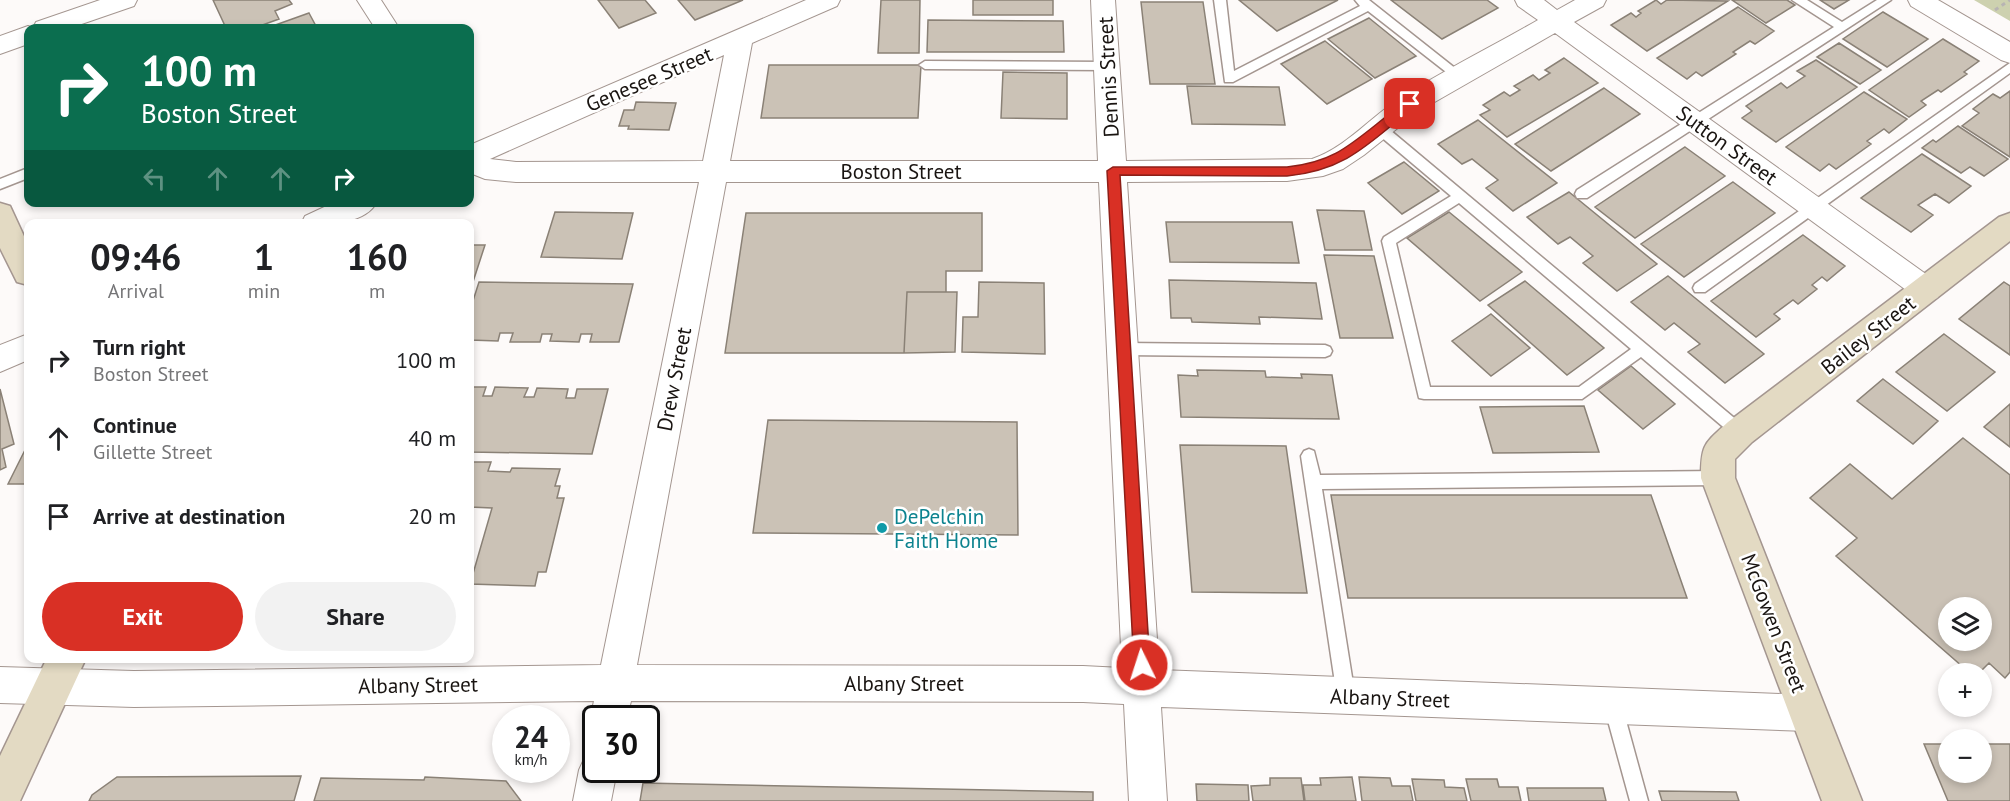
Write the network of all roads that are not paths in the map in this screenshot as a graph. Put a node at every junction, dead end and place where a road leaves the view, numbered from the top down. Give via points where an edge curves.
1 (125, 0) edge
2 (369, 0) edge
3 (1103, 0) edge
4 (1220, 0) edge
5 (1527, 0) edge
6 (1594, 0) edge
7 (1798, 0) edge
8 (1885, 0) edge
9 (1920, 0) edge
10 (816, 2) edge
11 (1365, 3) edge
12 (1556, 21) junction
13 (56, 24) edge
14 (384, 24) edge
15 (1842, 27) junction
16 (24, 36) edge
17 (740, 40) junction
18 (0, 45) edge
19 (2010, 54) edge
20 (926, 64) dead end
21 (1108, 66) junction
22 (2010, 68) edge
23 (1459, 76) junction
24 (1694, 121) junction
25 (1379, 128) junction
26 (474, 156) edge
27 (474, 161) edge
28 (1113, 171) junction
29 (713, 172) junction
30 (24, 175) edge
31 (0, 184) edge
32 (1582, 194) dead end
33 (1459, 197) junction
34 (352, 207) edge
35 (1813, 207) junction
36 (0, 214) edge
37 (326, 219) edge
38 (2010, 225) edge
39 (24, 265) edge
40 (1700, 288) dead end
41 (1927, 290) junction
42 (24, 349) edge
43 (1123, 349) junction
44 (1641, 349) junction
45 (1325, 351) dead end
46 (0, 359) edge
47 (1728, 452) junction
48 (1309, 456) dead end
49 (1313, 482) junction
50 (61, 673) edge
51 (617, 683) junction
52 (0, 685) edge
53 (1144, 688) junction
54 (1346, 696) junction
55 (612, 705) edge
56 (1613, 706) junction
57 (1808, 713) junction
58 (595, 783) edge
59 (0, 800) edge
60 (592, 801) edge
61 (1149, 801) edge
62 (1639, 801) edge
63 (1842, 801) edge

1 - 13 street
2 - 14 street
3 - 21 street, Dennis Street
4 - 11 lane via 1229,79
5 - 12 street, Sutton Street
6 - 12 street, Boston Street
7 - 15 lane
8 - 15 lane
9 - 19 street
10 - 17 street, Genesee Street
11 - 23 lane
12 - 23 street, Boston Street
12 - 24 street, Sutton Street
15 - 24 lane
16 - 18 street
17 - 26 street, Genesee Street
17 - 29 street, Drew Street
20 - 21 lane
21 - 28 street, Dennis Street
22 - 35 lane
23 - 25 street, Boston Street via 1410,104
24 - 32 lane
24 - 35 street, Sutton Street
25 - 28 street, Boston Street via 1333,162 1313,169
25 - 33 lane
27 - 29 street, Boston Street via 485,169 516,172
28 - 29 street, Boston Street
28 - 43 street, Dennis Street
29 - 51 street, Drew Street
30 - 31 lane
33 - 44 lane
33 - 44 lane via 1389,241 1424,393 1582,393
34 - 37 street
35 - 40 lane
35 - 41 street, Sutton Street
36 - 39 street
38 - 41 street, Bailey Street
41 - 47 street, Bailey Street
42 - 46 street
43 - 45 lane
43 - 53 street, Dennis Street
44 - 47 lane
47 - 49 lane
47 - 57 street, McGowen Street
48 - 49 lane
49 - 54 lane
50 - 51 street, Albany Street via 134,689
50 - 52 street, Albany Street
50 - 59 street
51 - 53 street, Albany Street via 1083,684
51 - 55 street, Drew Street
53 - 54 street, Albany Street
53 - 61 street, Dennis Street
54 - 56 street, Albany Street
56 - 57 street, Albany Street
56 - 62 lane
57 - 63 street, McGowen Street
58 - 60 street

